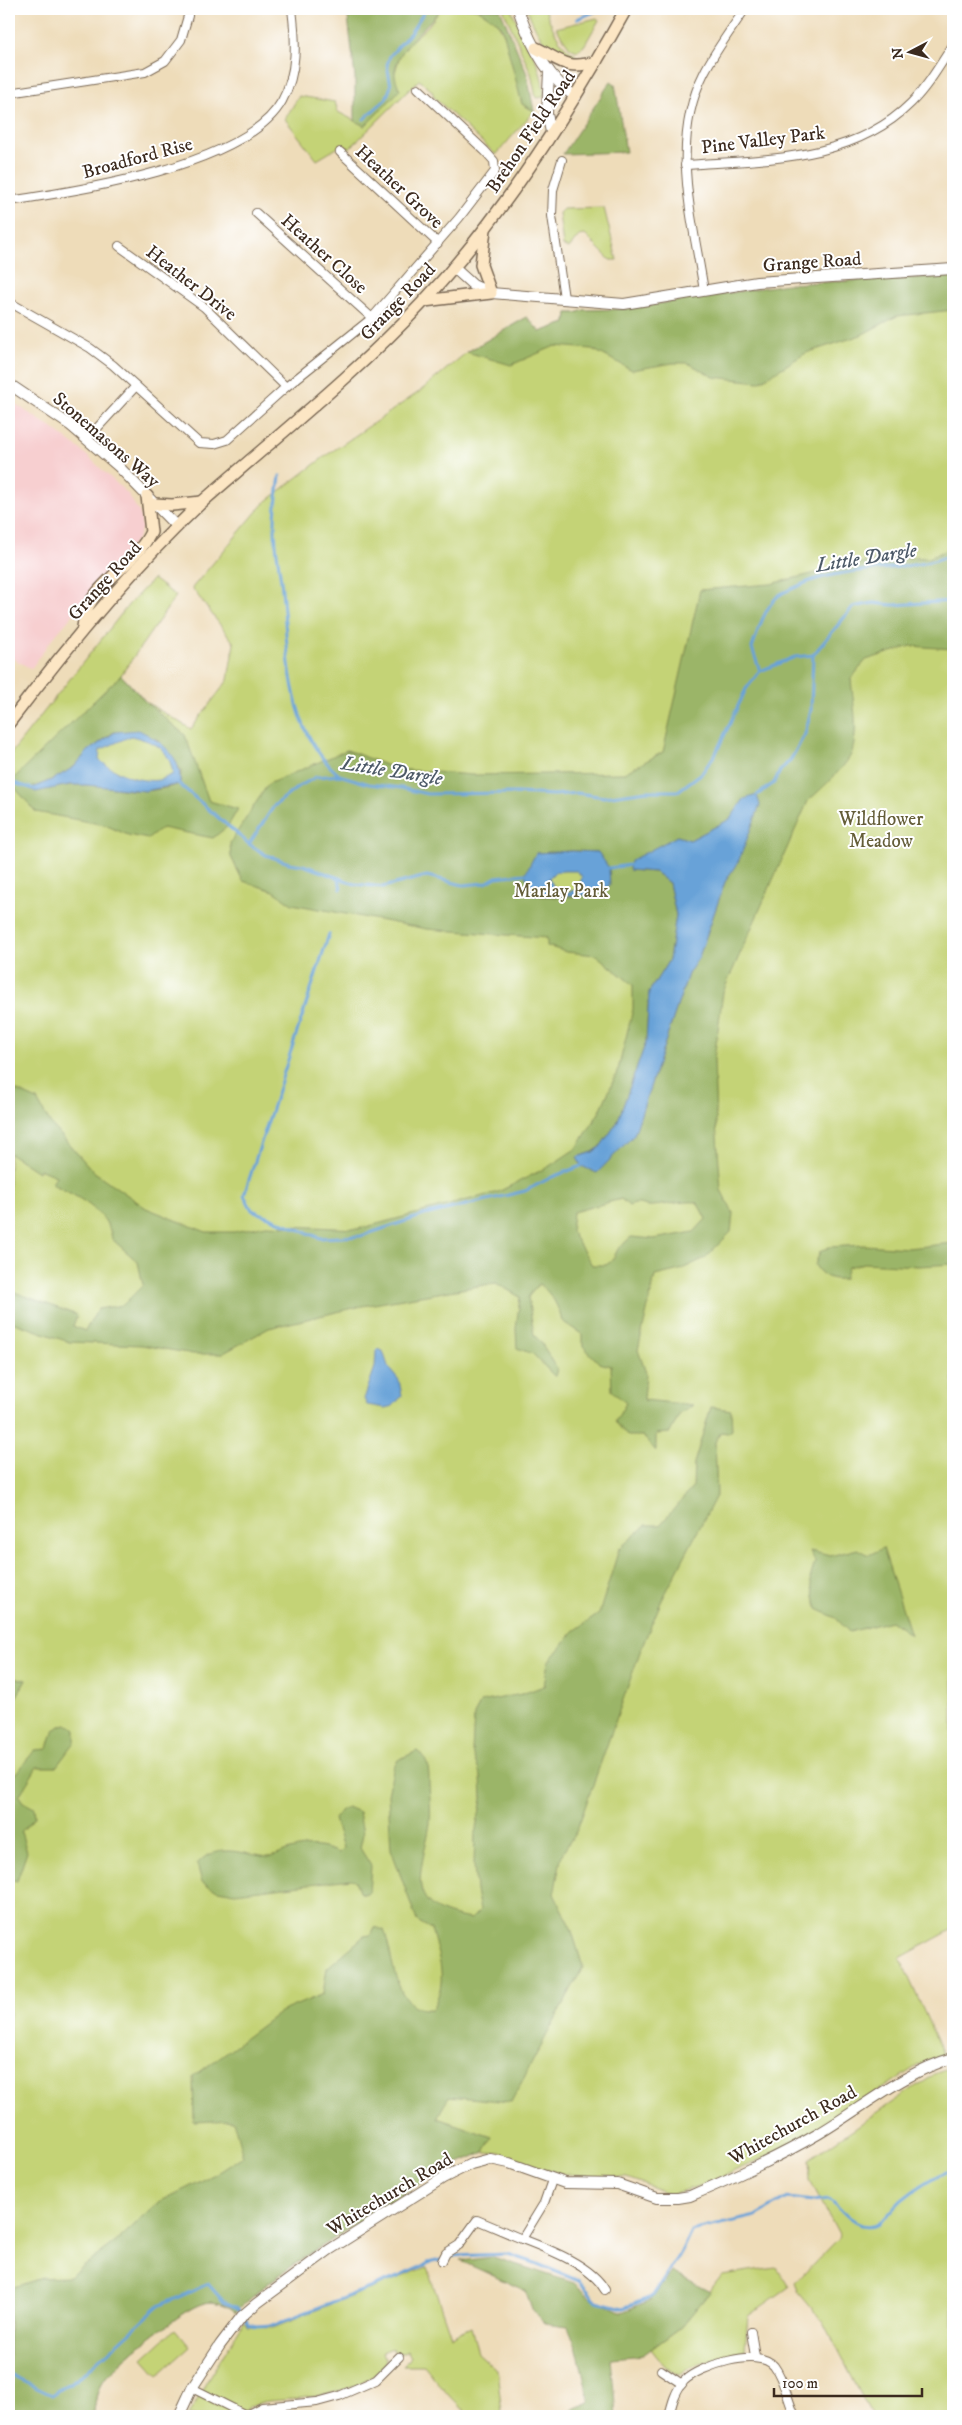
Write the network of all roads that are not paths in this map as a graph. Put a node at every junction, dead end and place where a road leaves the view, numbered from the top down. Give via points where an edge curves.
1 (188, 9) edge
2 (292, 9) edge
3 (518, 9) edge
4 (626, 9) edge
5 (745, 9) edge
6 (953, 45) edge
7 (536, 48) junction
8 (596, 62) junction
9 (549, 71) junction
10 (418, 88) dead end
11 (9, 93) edge
12 (576, 97) junction
13 (551, 132) junction
14 (340, 152) dead end
15 (562, 160) dead end
16 (685, 165) junction
17 (9, 201) edge
18 (256, 213) dead end
19 (485, 228) junction
20 (438, 243) junction
21 (119, 246) dead end
22 (453, 267) junction
23 (953, 269) edge
24 (704, 291) junction
25 (491, 293) junction
26 (564, 298) junction
27 (424, 301) junction
28 (9, 302) edge
29 (372, 318) junction
30 (9, 384) edge
31 (136, 386) junction
32 (286, 387) junction
33 (87, 439) junction
34 (151, 500) junction
35 (202, 502) junction
36 (177, 527) junction
37 (82, 628) junction
38 (9, 724) edge
39 (953, 2058) edge
40 (552, 2180) junction
41 (522, 2239) junction
42 (442, 2260) dead end
43 (606, 2290) dead end
44 (752, 2332) dead end
45 (755, 2356) junction
46 (399, 2357) dead end
47 (661, 2370) dead end
48 (682, 2384) junction
49 (192, 2388) junction
50 (179, 2416) edge
51 (246, 2416) edge
52 (669, 2416) edge
53 (795, 2416) edge

1 - 11 street via 182,40 165,61 145,72
2 - 17 street, Broadford Rise via 294,70 282,102 262,124 219,150 155,173
3 - 7 street
4 - 8 main road, Brehon Field Road
5 - 16 street via 696,91 687,125
6 - 16 street, Pine Valley Park via 918,96 868,136 804,154
7 - 8 main road via 564,65
7 - 9 street
8 - 12 main road, Brehon Field Road
9 - 12 street via 560,86
9 - 13 street via 547,114
10 - 20 street via 494,161 495,171 491,178
12 - 13 main road, Brehon Field Road
13 - 19 main road, Brehon Field Road
14 - 20 street, Heather Grove
15 - 26 street via 554,190 552,216
16 - 24 street
18 - 29 street, Heather Close
19 - 22 main road, Brehon Field Road
19 - 25 main road via 481,265
20 - 29 street
21 - 32 street, Heather Drive via 204,307
22 - 25 street, Grange Road via 473,285
22 - 27 main road, Grange Road
23 - 24 street, Grange Road via 778,280
24 - 26 street, Grange Road via 624,304
25 - 26 street, Grange Road
25 - 27 main road
27 - 35 main road, Grange Road via 366,359
28 - 31 street via 90,348
29 - 32 street
30 - 33 street, Stonemasons Way
31 - 32 street via 199,443 214,444 227,440
31 - 33 street
33 - 34 street, Stonemasons Way
34 - 35 main road via 172,505
34 - 36 street, Stonemasons Way
34 - 37 main road via 151,532 96,595 85,612
35 - 36 main road, Grange Road
36 - 37 main road, Grange Road
37 - 38 main road, Grange Road
39 - 40 street, Whitechurch Road via 925,2067 817,2135 764,2163 690,2196 657,2198 617,2184
40 - 41 street via 544,2202
40 - 49 street, Whitechurch Road via 490,2159 443,2178 302,2268 243,2315
41 - 42 street via 477,2220 459,2245 446,2253
41 - 43 street via 553,2251 584,2269 599,2279
44 - 45 street
45 - 48 street via 722,2363 695,2374
45 - 53 street via 773,2366
46 - 51 street via 376,2380 339,2396 317,2402 262,2407
47 - 48 street
48 - 52 street via 676,2392
49 - 50 street, Whitechurch Road
49 - 51 street

